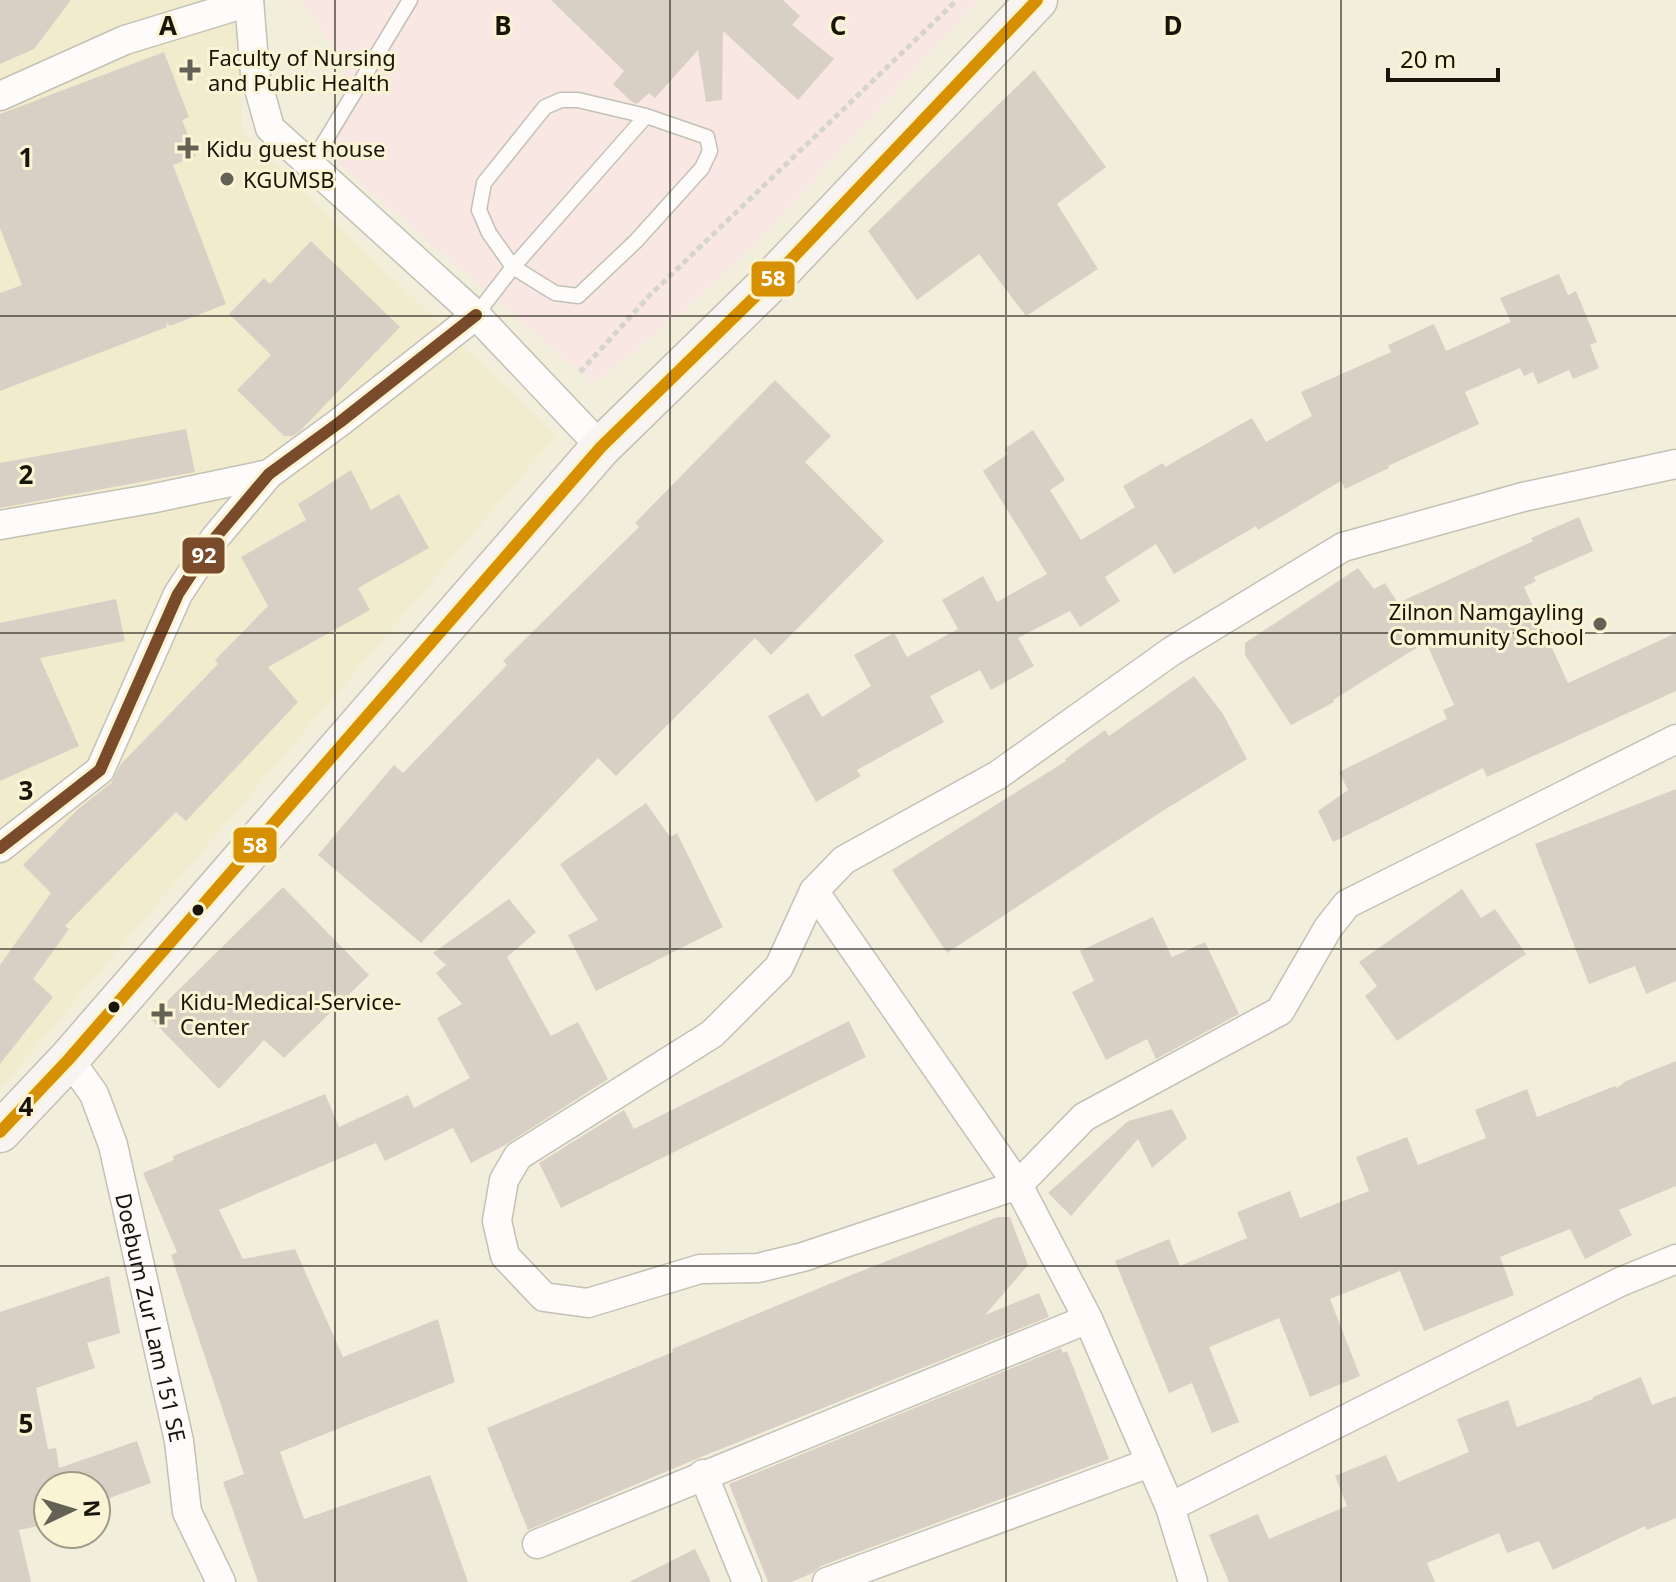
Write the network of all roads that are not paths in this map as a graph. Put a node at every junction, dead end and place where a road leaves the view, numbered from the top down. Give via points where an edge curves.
1 (410, 0) edge
2 (1037, 0) edge
3 (249, 1) edge
4 (0, 96) edge
5 (646, 116) junction
6 (310, 166) junction
7 (513, 267) junction
8 (476, 315) junction
9 (601, 447) junction
10 (1676, 464) edge
11 (269, 474) junction
12 (0, 525) edge
13 (1676, 739) edge
14 (0, 848) edge
15 (814, 891) junction
16 (69, 1059) junction
17 (0, 1132) edge
18 (1018, 1185) junction
19 (1676, 1259) edge
20 (1088, 1319) junction
21 (1149, 1463) junction
22 (703, 1474) junction
23 (1170, 1507) junction
24 (537, 1544) dead end
25 (221, 1582) edge
26 (747, 1582) edge
27 (827, 1582) edge
28 (1193, 1582) edge

1 - 6 lane
2 - 9 main road via 766,286
3 - 4 street via 125,40
3 - 6 street via 255,74 270,128
5 - 7 lane
5 - 7 lane via 578,100 545,107 484,183 479,210
5 - 7 lane via 707,137 710,151 702,168 578,296 555,293
6 - 8 street
7 - 8 lane
8 - 9 street
8 - 11 street
9 - 16 main road
10 - 15 street via 1523,497 1343,547 1172,651 998,775 844,860
11 - 12 street
11 - 14 street via 215,538 178,594 100,770
13 - 18 street via 1347,904 1280,1011 1084,1117
15 - 18 street
15 - 18 street via 779,967 712,1034 518,1156 504,1180 497,1221 505,1256 544,1297 588,1303 700,1269 758,1268 803,1257
16 - 17 main road
16 - 25 street, Doebum Zur Lam 151 SE via 94,1094 113,1145 179,1441 187,1512
18 - 20 street
19 - 23 street
20 - 21 street
20 - 22 street
21 - 23 street
21 - 27 street
22 - 24 street
22 - 26 street
23 - 28 street

